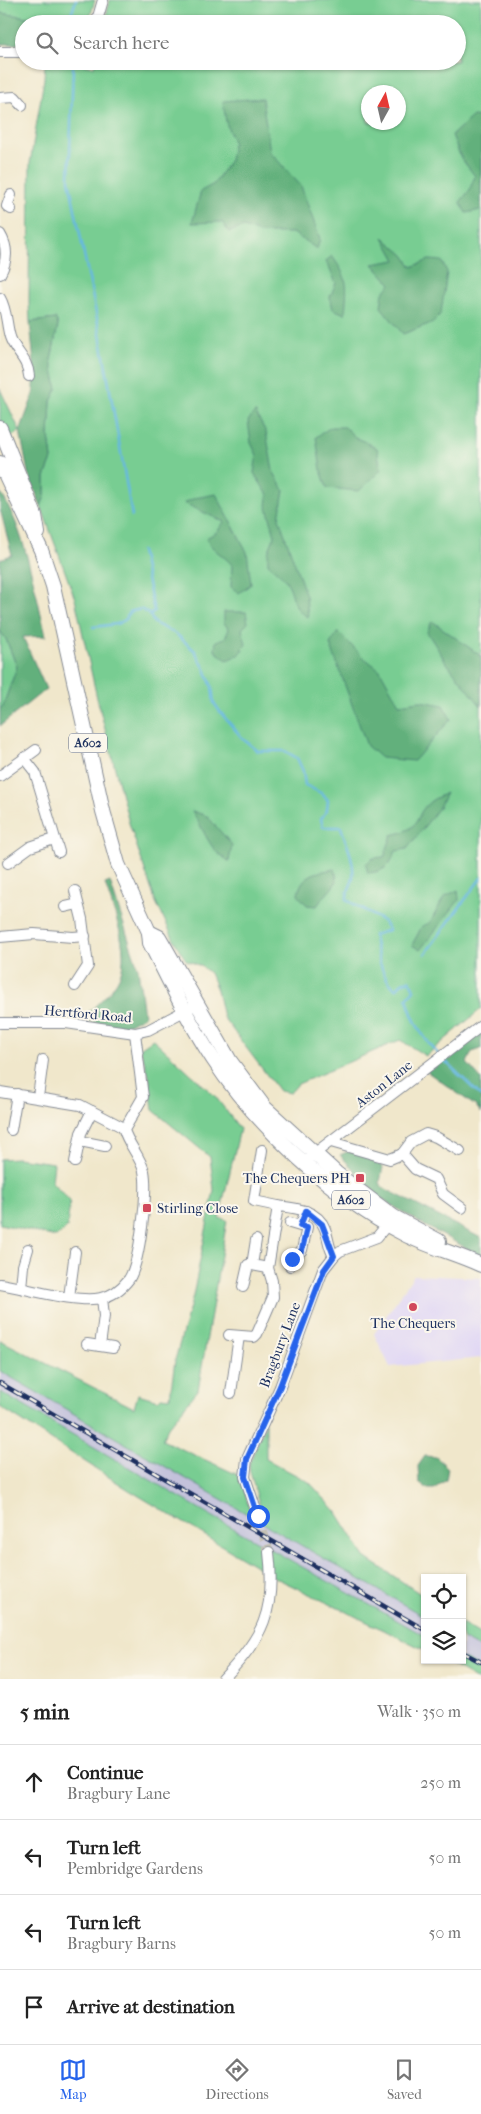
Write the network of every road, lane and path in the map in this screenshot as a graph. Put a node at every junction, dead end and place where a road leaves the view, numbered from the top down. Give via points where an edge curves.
1 (103, 0) edge
2 (99, 15) edge
3 (0, 52) edge
4 (15, 52) edge
5 (0, 98) edge
6 (22, 104) dead end
7 (11, 195) dead end
8 (6, 209) edge
9 (0, 234) edge
10 (0, 274) edge
11 (0, 298) edge
12 (29, 376) dead end
13 (0, 428) edge
14 (0, 463) edge
15 (41, 550) junction
16 (36, 750) dead end
17 (24, 758) junction
18 (0, 776) edge
19 (54, 839) junction
20 (59, 852) dead end
21 (8, 863) dead end
22 (75, 891) dead end
23 (78, 904) junction
24 (65, 907) dead end
25 (85, 936) junction
26 (0, 937) edge
27 (164, 959) junction
28 (75, 986) dead end
29 (191, 1007) junction
30 (0, 1023) edge
31 (481, 1026) edge
32 (135, 1033) junction
33 (43, 1060) dead end
34 (0, 1092) edge
35 (17, 1094) junction
36 (38, 1097) junction
37 (92, 1111) junction
38 (124, 1128) junction
39 (11, 1130) dead end
40 (80, 1141) junction
41 (331, 1142) junction
42 (105, 1146) dead end
43 (262, 1150) dead end
44 (460, 1151) dead end
45 (402, 1154) junction
46 (309, 1158) junction
47 (75, 1162) dead end
48 (278, 1206) junction
49 (462, 1208) dead end
50 (306, 1211) junction
51 (390, 1221) junction
52 (256, 1240) dead end
53 (28, 1249) dead end
54 (76, 1252) dead end
55 (334, 1256) junction
56 (481, 1264) edge
57 (252, 1265) junction
58 (290, 1266) dead end
59 (268, 1268) junction
60 (0, 1284) edge
61 (243, 1287) dead end
62 (21, 1288) junction
63 (69, 1296) junction
64 (102, 1298) junction
65 (87, 1344) dead end
66 (100, 1346) junction
67 (112, 1348) dead end
68 (230, 1393) dead end
69 (258, 1516) tunnel mouth
70 (269, 1552) tunnel mouth
71 (223, 1679) edge

1 - 2 street
3 - 4 street
5 - 6 street via 15,97
7 - 8 street
9 - 10 street via 6,251
11 - 12 street via 11,339 26,361
13 - 15 highway, A602 via 35,515
14 - 15 highway, A602
15 - 27 highway, A602 via 53,586 103,811 118,864 149,932 159,937
16 - 17 street
17 - 18 street
17 - 19 street via 35,772
19 - 20 street
19 - 21 street via 34,845 21,859
22 - 23 street
23 - 24 street
23 - 25 street
25 - 26 street via 34,934
25 - 28 street via 92,967
27 - 29 highway, A602 via 181,976
27 - 29 highway, A602 via 166,975
29 - 32 street, Hertford Road via 148,1030
29 - 46 highway, A602 via 213,1059 238,1093 264,1124
30 - 32 street, Hertford Road via 66,1023
31 - 41 street, Aston Lane
32 - 38 street via 143,1097
33 - 36 street via 37,1074
34 - 35 street
35 - 36 street
35 - 39 street via 19,1117
36 - 37 street via 80,1105
37 - 38 street
37 - 40 street
38 - 64 street via 144,1170 146,1190 135,1266 128,1280 116,1292
40 - 42 street
40 - 47 street
41 - 45 street via 390,1159
41 - 46 street, Aston Lane
43 - 48 street via 254,1201
44 - 45 street via 426,1134 411,1142
45 - 49 street via 415,1169 436,1179 439,1196
46 - 51 highway, A602 via 363,1210
48 - 50 street
48 - 59 street
50 - 55 street via 322,1224
50 - 58 street via 302,1250 292,1259
51 - 55 street via 378,1237 347,1247
51 - 56 highway, A602 via 439,1250 453,1252
52 - 57 street
53 - 62 street via 19,1266
54 - 63 street
55 - 69 street, Bragbury Lane via 324,1270 280,1386 247,1459 245,1477
57 - 59 street
57 - 61 street via 248,1265
59 - 68 street via 273,1292 260,1329 254,1337 234,1335
60 - 62 street
62 - 63 street
63 - 64 street via 85,1300
64 - 66 street via 104,1316
65 - 66 street
66 - 67 street
70 - 71 street via 270,1599 264,1625 255,1642

